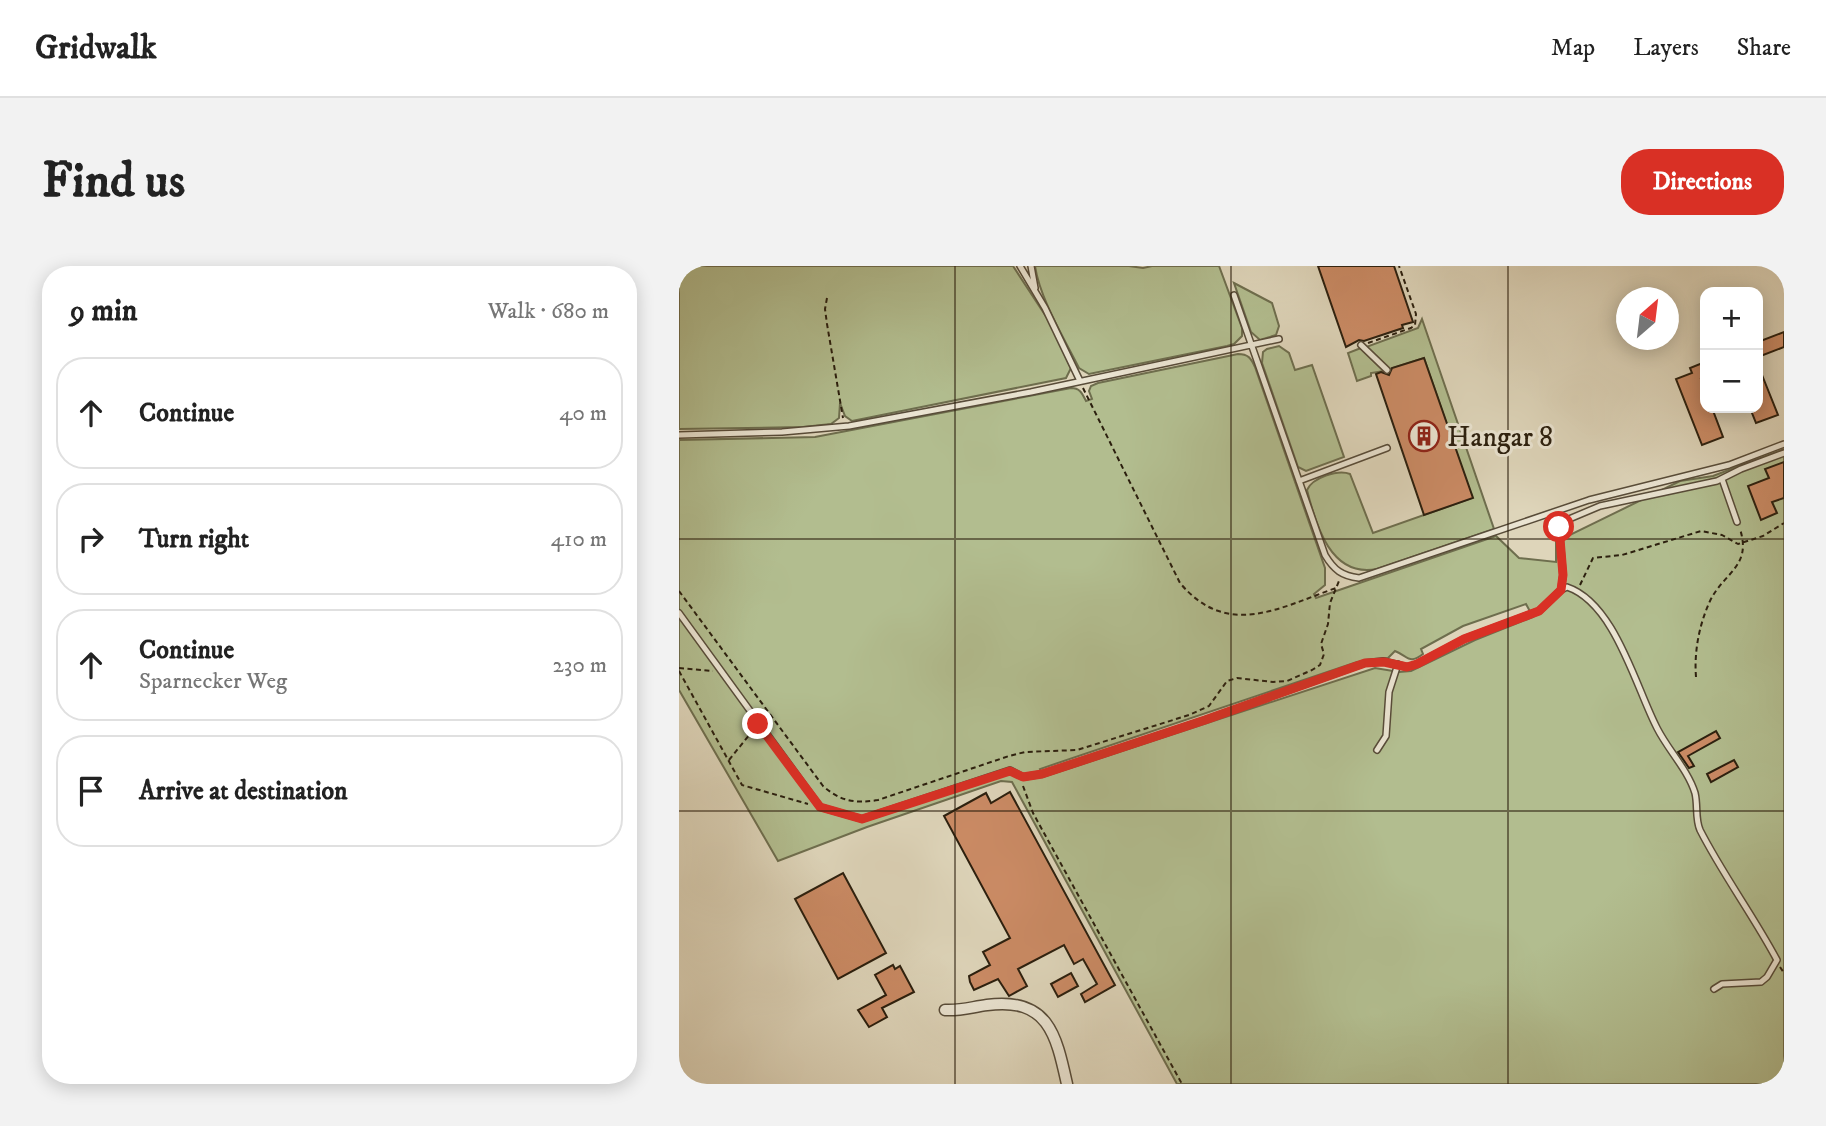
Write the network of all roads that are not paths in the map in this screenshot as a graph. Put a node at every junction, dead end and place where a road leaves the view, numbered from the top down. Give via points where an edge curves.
1 (1020, 266) edge
2 (1031, 266) edge
3 (1037, 294) junction
4 (1234, 295) dead end
5 (1279, 339) dead end
6 (1361, 345) road end
7 (1252, 346) junction
8 (1387, 370) dead end
9 (1080, 380) junction
10 (679, 435) edge
11 (1784, 444) edge
12 (1387, 448) dead end
13 (1784, 453) edge
14 (1722, 479) junction
15 (1299, 481) junction
16 (1737, 522) road end
17 (1561, 590) junction
18 (679, 612) edge
19 (1398, 664) junction
20 (1377, 750) dead end
21 (1714, 989) dead end
22 (945, 1010) dead end
23 (1067, 1084) edge

1 - 3 lane
2 - 3 lane
3 - 9 lane
4 - 7 lane
5 - 7 lane
6 - 8 lane
7 - 9 lane
7 - 15 lane
9 - 10 lane via 845,427
11 - 15 lane via 1729,465 1589,500 1359,578 1335,570 1325,555
12 - 15 lane
13 - 14 lane
14 - 16 lane
14 - 17 lane via 1600,506 1562,522
17 - 19 lane via 1539,611 1464,639 1417,664
17 - 21 lane via 1577,591 1597,611 1625,653 1656,726 1696,795 1703,836 1776,960 1761,982 1722,984
18 - 19 lane via 820,807 862,819 1010,771 1023,777 1042,774 1365,663
19 - 20 lane via 1389,692 1386,736
22 - 23 street via 1008,1003 1039,1014 1060,1056

